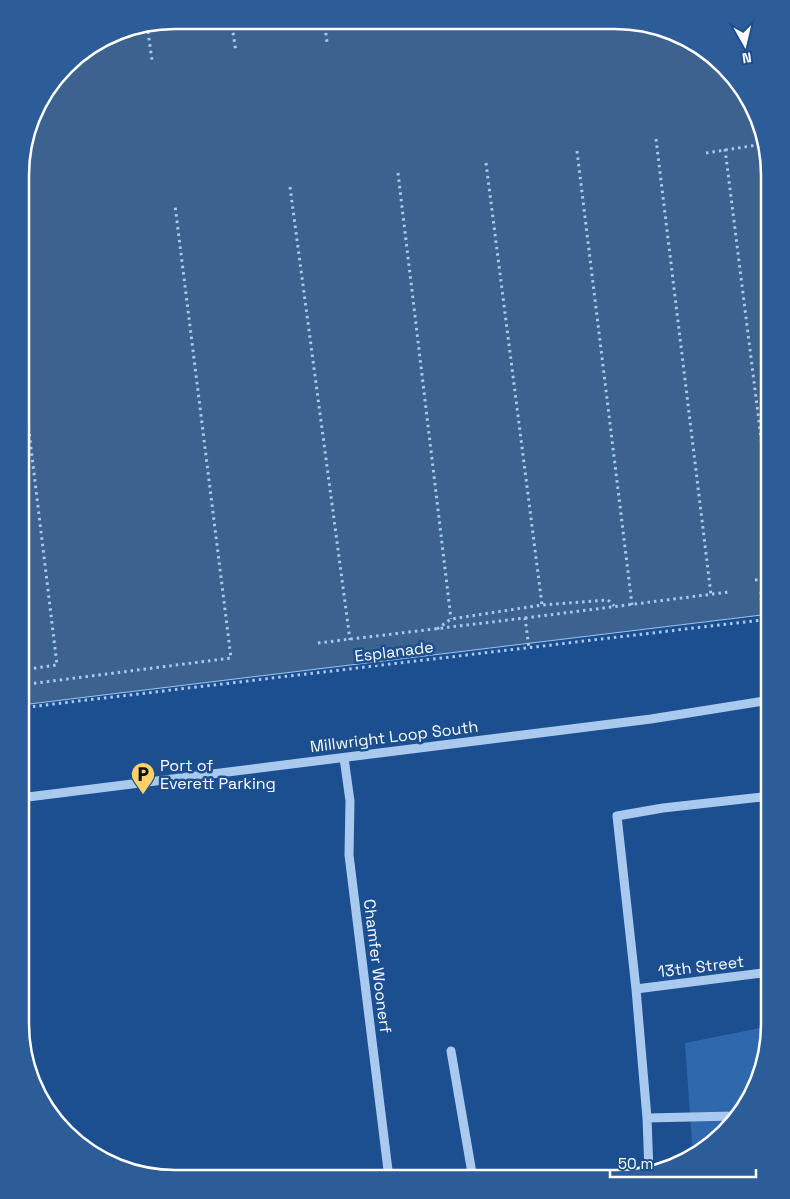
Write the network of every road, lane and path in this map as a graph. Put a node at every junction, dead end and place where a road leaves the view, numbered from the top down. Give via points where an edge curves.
1 (232, 29) edge
2 (325, 29) edge
3 (148, 32) edge
4 (327, 42) dead end
5 (236, 52) dead end
6 (152, 60) dead end
7 (656, 139) dead end
8 (758, 145) edge
9 (725, 150) junction
10 (577, 151) dead end
11 (706, 153) dead end
12 (486, 163) dead end
13 (398, 173) dead end
14 (290, 187) dead end
15 (176, 205) dead end
16 (29, 430) edge
17 (761, 435) edge
18 (761, 579) edge
19 (755, 580) dead end
20 (728, 592) dead end
21 (711, 595) junction
22 (542, 605) junction
23 (632, 605) junction
24 (614, 606) junction
25 (526, 618) junction
26 (451, 619) junction
27 (761, 620) edge
28 (437, 629) junction
29 (350, 640) junction
30 (318, 643) dead end
31 (529, 648) junction
32 (29, 669) edge
33 (29, 684) edge
34 (761, 701) edge
35 (29, 707) edge
36 (344, 758) junction
37 (29, 797) edge
38 (761, 797) edge
39 (761, 973) edge
40 (636, 989) junction
41 (451, 1051) dead end
42 (728, 1116) edge
43 (647, 1118) junction
44 (649, 1166) edge
45 (388, 1170) edge
46 (471, 1170) edge

1 - 5 path
2 - 4 path
3 - 6 path
7 - 21 path
8 - 9 path
9 - 11 path
9 - 17 path
10 - 23 path
12 - 22 path
13 - 26 path
14 - 29 path
15 - 33 path via 231,658
16 - 32 path via 58,665
18 - 19 path
20 - 21 path
21 - 23 path
22 - 24 path via 608,600
22 - 26 path
23 - 24 path
24 - 25 path
25 - 28 path
25 - 31 path
26 - 28 path
27 - 31 path, Esplanade
28 - 29 path
29 - 30 path
31 - 35 path, Esplanade
34 - 36 street, Millwright Loop South via 651,719
36 - 37 street, Millwright Loop South
36 - 45 street, Chamfer Woonerf via 350,801 349,856
38 - 40 street via 617,816
39 - 40 street, 13th Street
40 - 43 street
41 - 46 street
42 - 43 street
43 - 44 street

